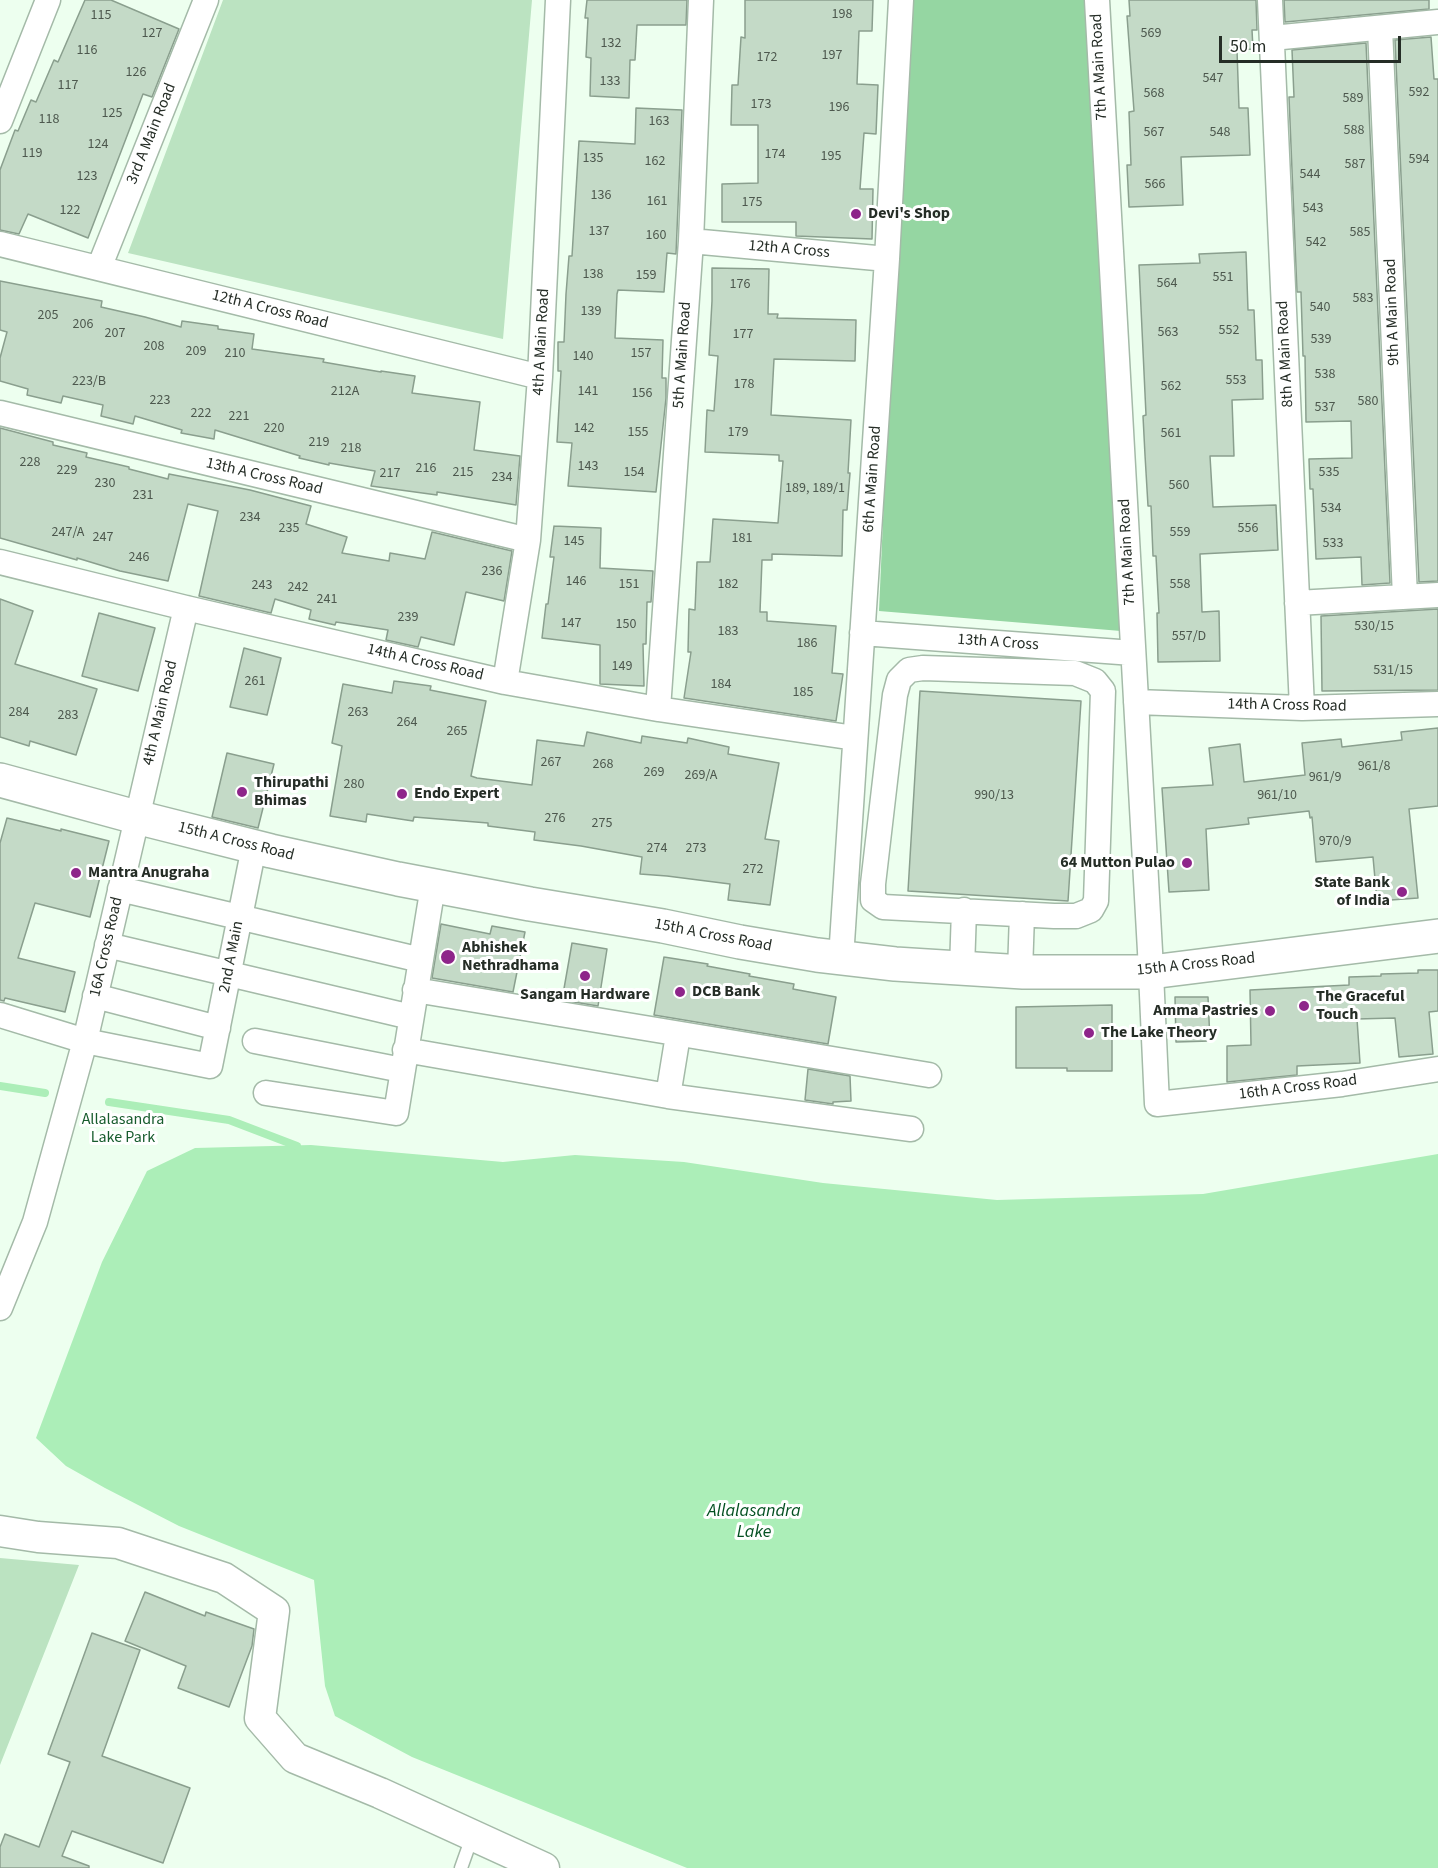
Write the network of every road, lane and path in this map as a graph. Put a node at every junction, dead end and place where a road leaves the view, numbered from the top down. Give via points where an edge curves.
1 (48, 0) edge
2 (206, 0) edge
3 (558, 0) edge
4 (701, 0) edge
5 (901, 0) edge
6 (1097, 0) edge
7 (1270, 0) edge
8 (1438, 22) edge
9 (1380, 28) junction
10 (1272, 38) junction
11 (0, 121) edge
12 (691, 242) junction
13 (0, 244) edge
14 (887, 259) junction
15 (99, 268) junction
16 (540, 377) junction
17 (0, 413) edge
18 (528, 540) junction
19 (0, 562) edge
20 (1438, 595) edge
21 (1405, 597) junction
22 (1297, 603) junction
23 (186, 608) junction
24 (862, 633) junction
25 (987, 642) junction
26 (1026, 645) junction
27 (1133, 653) junction
28 (986, 670) junction
29 (1025, 672) junction
30 (505, 682) junction
31 (1136, 702) junction
32 (1438, 704) edge
33 (1302, 708) junction
34 (658, 709) junction
35 (855, 738) junction
36 (0, 780) edge
37 (136, 817) junction
38 (266, 847) junction
39 (433, 886) junction
40 (120, 889) junction
41 (964, 910) junction
42 (1022, 914) junction
43 (240, 917) junction
44 (1438, 936) edge
45 (107, 945) junction
46 (841, 957) junction
47 (421, 960) junction
48 (963, 969) junction
49 (1020, 972) junction
50 (1151, 972) junction
51 (229, 974) junction
52 (416, 990) junction
53 (95, 996) junction
54 (0, 1015) edge
55 (411, 1017) junction
56 (218, 1028) junction
57 (678, 1035) junction
58 (85, 1041) junction
59 (255, 1041) dead end
60 (404, 1060) junction
61 (1438, 1069) edge
62 (929, 1075) dead end
63 (266, 1093) dead end
64 (669, 1096) junction
65 (1157, 1104) joint
66 (911, 1129) dead end
67 (0, 1308) edge
68 (0, 1531) edge
69 (472, 1837) junction
70 (461, 1868) edge
71 (544, 1868) edge

1 - 11 street
2 - 15 street, 3rd A Main Road
3 - 16 street, 4th A Main Road
4 - 12 street, 5th A Main Road
5 - 14 street, 6th A Main Road
6 - 27 street, 7th A Main Road
7 - 10 street, 8th A Main Road
8 - 9 street
9 - 10 street
9 - 21 street, 9th A Main Road
10 - 22 street, 8th A Main Road
12 - 14 street, 12th A Cross
12 - 34 street, 5th A Main Road
13 - 15 street, 12th A Cross Road
14 - 24 street, 6th A Main Road
15 - 16 street, 12th A Cross Road
16 - 18 street, 4th A Main Road
17 - 18 street, 13th A Cross Road
18 - 30 street, 4th A Main Road
19 - 23 street, 14th A Cross Road
20 - 21 street
21 - 22 street
22 - 33 street, 8th A Main Road
23 - 30 street, 14th A Cross Road
23 - 37 street, 4th A Main Road
24 - 25 street, 13th A Cross
24 - 35 street, 6th A Main Road
25 - 26 street, 13th A Cross
25 - 28 lane
26 - 27 street, 13th A Cross
26 - 29 lane
27 - 31 street, 7th A Main Road
28 - 29 street
28 - 41 street via 923,668 909,670 899,680 873,884 873,900 883,907
29 - 42 street via 1075,673 1095,681 1103,691 1096,901 1090,910 1076,916
30 - 34 street, 14th A Cross Road
31 - 33 street, 14th A Cross Road
31 - 50 street, 7th A Main Road
32 - 33 street, 14th A Cross Road
34 - 35 street, 14th A Cross Road
35 - 46 street, 6th A Main Road
36 - 37 main road, 15th A Cross Road
37 - 38 main road, 15th A Cross Road via 188,823
37 - 40 street, 16A Cross Road
38 - 39 main road, 15th A Cross Road
38 - 43 street, 2nd A Main
39 - 46 main road, 15th A Cross Road
39 - 47 street
40 - 43 street
40 - 45 street, 16A Cross Road
41 - 42 street
41 - 48 street
42 - 49 street
43 - 47 street
43 - 51 street, 2nd A Main
44 - 50 main road, 15th A Cross Road
45 - 51 street
45 - 53 street, 16A Cross Road
46 - 48 main road, 15th A Cross Road
47 - 52 street
48 - 49 main road, 15th A Cross Road
49 - 50 main road, 15th A Cross Road
50 - 65 street, 7th A Main Road
51 - 55 street
51 - 56 street, 2nd A Main
52 - 55 street
52 - 57 street
53 - 56 street
53 - 58 street, 16A Cross Road
54 - 58 street
55 - 60 street
56 - 58 street, 2nd A Main via 210,1066
57 - 62 street
57 - 64 street
58 - 67 street, 16A Cross Road via 35,1222
59 - 60 street
60 - 63 street via 396,1113
60 - 64 street
61 - 65 street, 16th A Cross Road via 1342,1084
64 - 66 street
68 - 69 street via 118,1543 224,1578 266,1605 274,1611 260,1718 295,1758
69 - 70 lane
69 - 71 street

